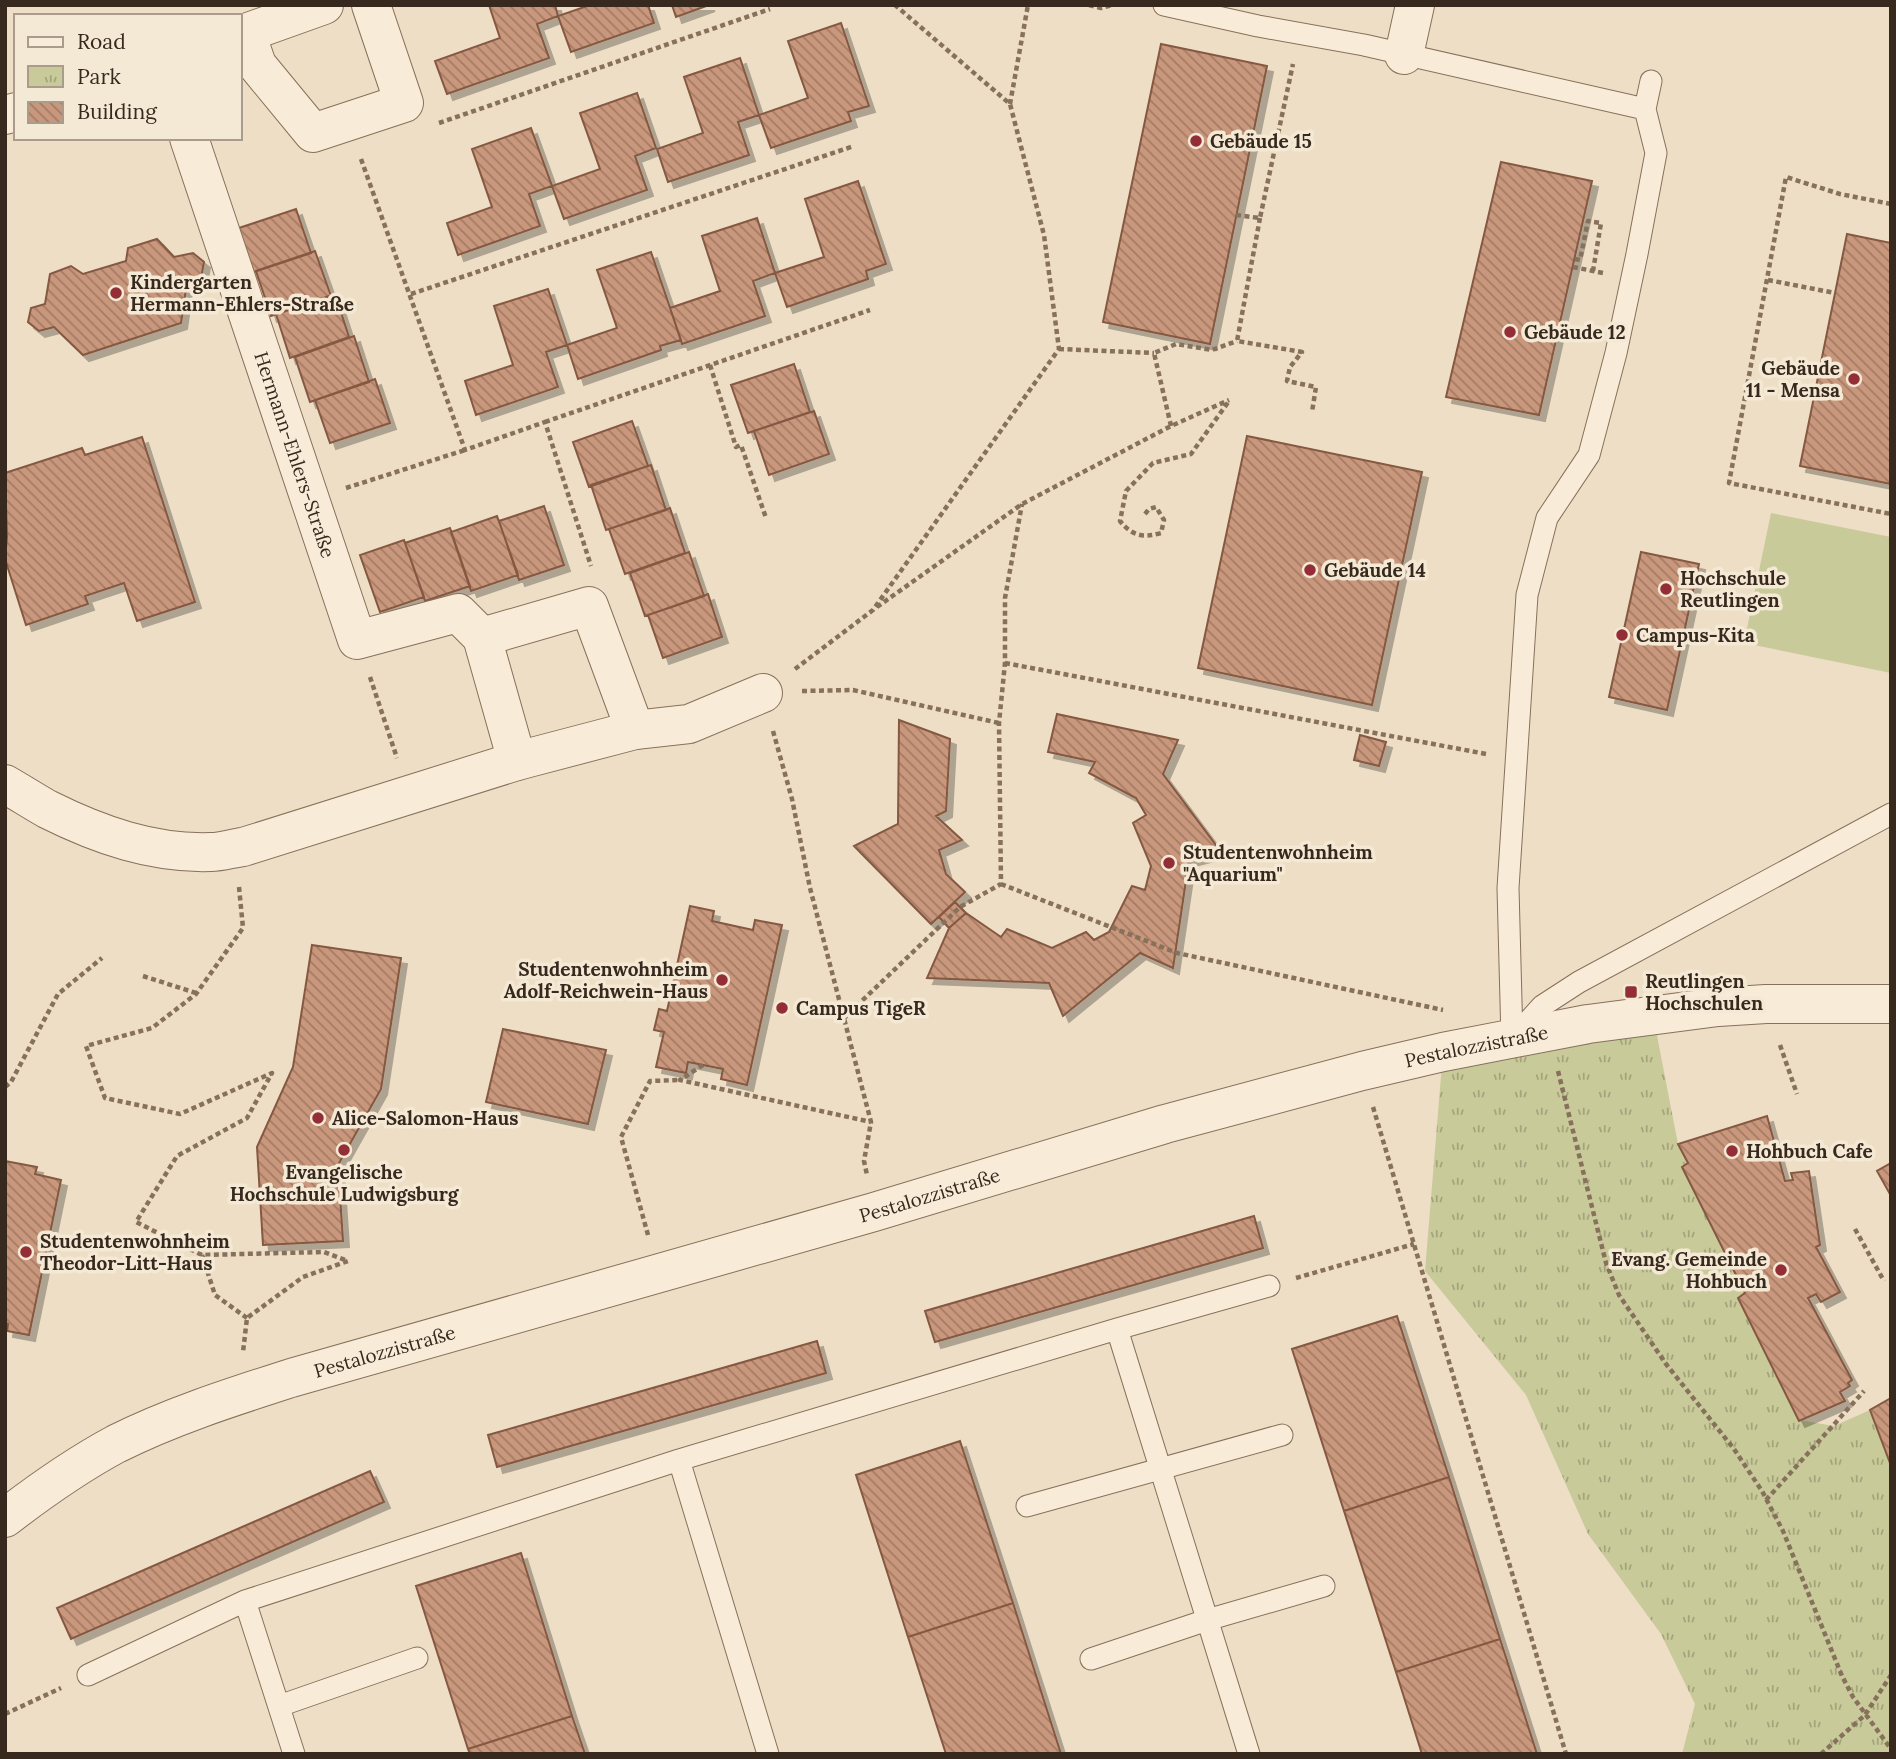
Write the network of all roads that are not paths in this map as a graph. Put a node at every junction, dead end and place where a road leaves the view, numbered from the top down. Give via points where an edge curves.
1 (324, 5) edge
2 (371, 5) edge
3 (1164, 5) edge
4 (1415, 5) edge
5 (243, 34) edge
6 (1404, 55) junction
7 (1651, 82) dead end
8 (1645, 109) junction
9 (190, 140) edge
10 (482, 636) junction
11 (763, 693) road end
12 (635, 730) junction
13 (517, 761) junction
14 (5, 784) edge
15 (1891, 814) edge
16 (1891, 1004) edge
17 (1512, 1032) junction
18 (1269, 1286) road end
19 (1117, 1329) junction
20 (1282, 1435) dead end
21 (679, 1460) junction
22 (1160, 1468) junction
23 (1027, 1506) dead end
24 (5, 1518) edge
25 (1324, 1586) dead end
26 (245, 1601) junction
27 (1207, 1620) junction
28 (417, 1658) dead end
29 (1091, 1659) dead end
30 (88, 1675) road end
31 (279, 1706) junction
32 (294, 1754) edge
33 (768, 1754) edge
34 (1248, 1754) edge

1 - 5 street
2 - 5 street via 404,103 313,133 257,65
3 - 6 lane
4 - 6 street
6 - 8 lane
7 - 8 lane
8 - 17 lane via 1656,153 1616,353 1589,455 1547,518 1527,595 1508,888
9 - 10 street, Hermann-Ehlers-Straße via 357,640 458,613
10 - 12 street via 589,606
10 - 13 street
11 - 12 street via 689,724
12 - 13 street
13 - 14 street via 243,847 214,852 149,848 103,834
15 - 17 lane via 1579,982
16 - 17 street, Pestalozzistraße via 1718,1007 1551,1032
17 - 24 street, Pestalozzistraße via 1165,1124 236,1395 116,1445
18 - 19 lane
19 - 21 lane
19 - 22 lane
20 - 22 lane
21 - 26 lane
21 - 33 lane
22 - 23 lane
22 - 27 lane
25 - 27 lane
26 - 30 lane
26 - 31 lane
27 - 29 lane
27 - 34 lane
28 - 31 lane
31 - 32 lane

